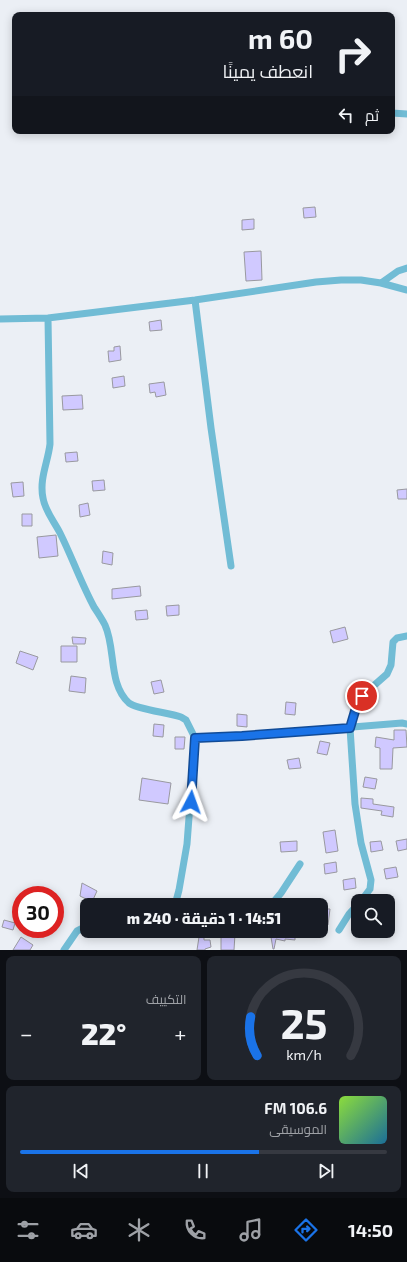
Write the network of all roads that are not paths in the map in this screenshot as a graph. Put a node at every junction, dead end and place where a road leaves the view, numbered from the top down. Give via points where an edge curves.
1 (395, 113) edge
2 (407, 114) edge
3 (407, 268) edge
4 (381, 283) junction
5 (407, 290) edge
6 (195, 300) junction
7 (48, 318) junction
8 (0, 319) edge
9 (231, 566) dead end
10 (407, 636) edge
11 (407, 724) edge
12 (350, 728) junction
13 (195, 738) junction
14 (300, 864) dead end
15 (366, 894) edge
16 (176, 898) edge
17 (277, 898) edge
18 (351, 912) edge
19 (80, 930) edge
20 (339, 930) dead end
21 (64, 950) edge

1 - 2 street
3 - 4 street
4 - 5 street
4 - 6 street via 361,280 322,281
6 - 7 street
6 - 9 street
7 - 8 street
7 - 13 street via 50,444 42,480 47,513 59,531 94,608 106,626 116,678 122,694 129,704 186,720
10 - 12 street via 397,638 393,642 391,665 387,674 362,696
11 - 12 street
12 - 13 street
12 - 15 street via 360,843 371,880
13 - 16 street via 187,844
14 - 17 street
18 - 20 street
19 - 21 street

